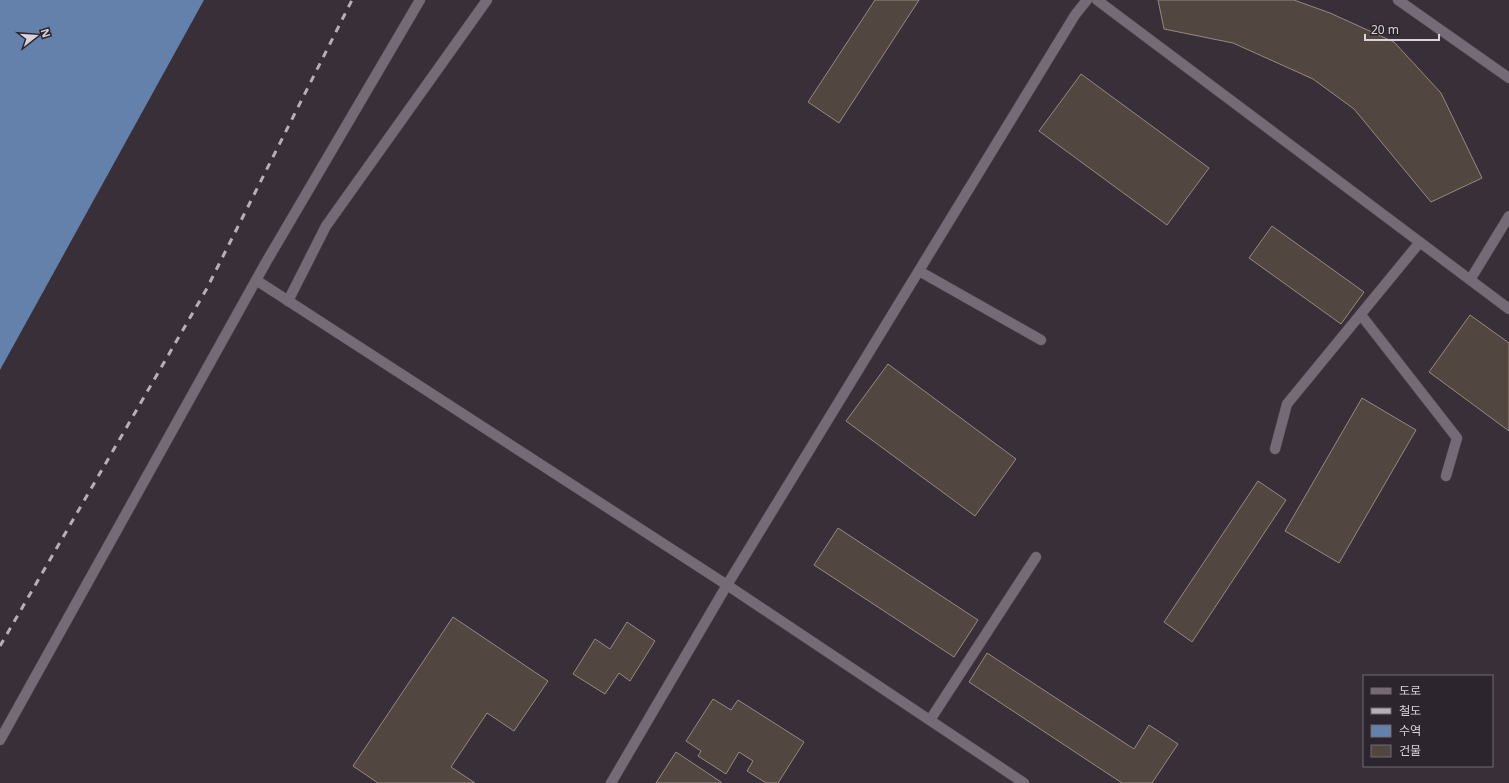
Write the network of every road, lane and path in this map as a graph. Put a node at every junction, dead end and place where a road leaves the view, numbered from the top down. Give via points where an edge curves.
1 (420, 0) edge
2 (486, 0) edge
3 (1087, 0) edge
4 (1097, 0) edge
5 (1398, 0) edge
6 (1509, 78) edge
7 (1509, 216) edge
8 (1420, 242) junction
9 (919, 271) junction
10 (256, 280) junction
11 (1470, 280) junction
12 (288, 301) junction
13 (1509, 309) edge
14 (1361, 315) junction
15 (1041, 340) dead end
16 (1275, 449) dead end
17 (1446, 476) dead end
18 (1036, 557) dead end
19 (727, 585) junction
20 (930, 720) junction
21 (0, 740) edge
22 (611, 783) edge
23 (1024, 783) edge

1 - 10 street
2 - 12 street via 326,226
3 - 9 street via 1075,15
4 - 8 street
5 - 6 street
7 - 11 street
8 - 11 street
8 - 14 street
9 - 15 street
9 - 19 street
10 - 12 street
10 - 21 street
11 - 13 street
12 - 19 street
14 - 16 street via 1287,404
14 - 17 street via 1457,438
18 - 20 street
19 - 20 street
19 - 22 street
20 - 23 street

